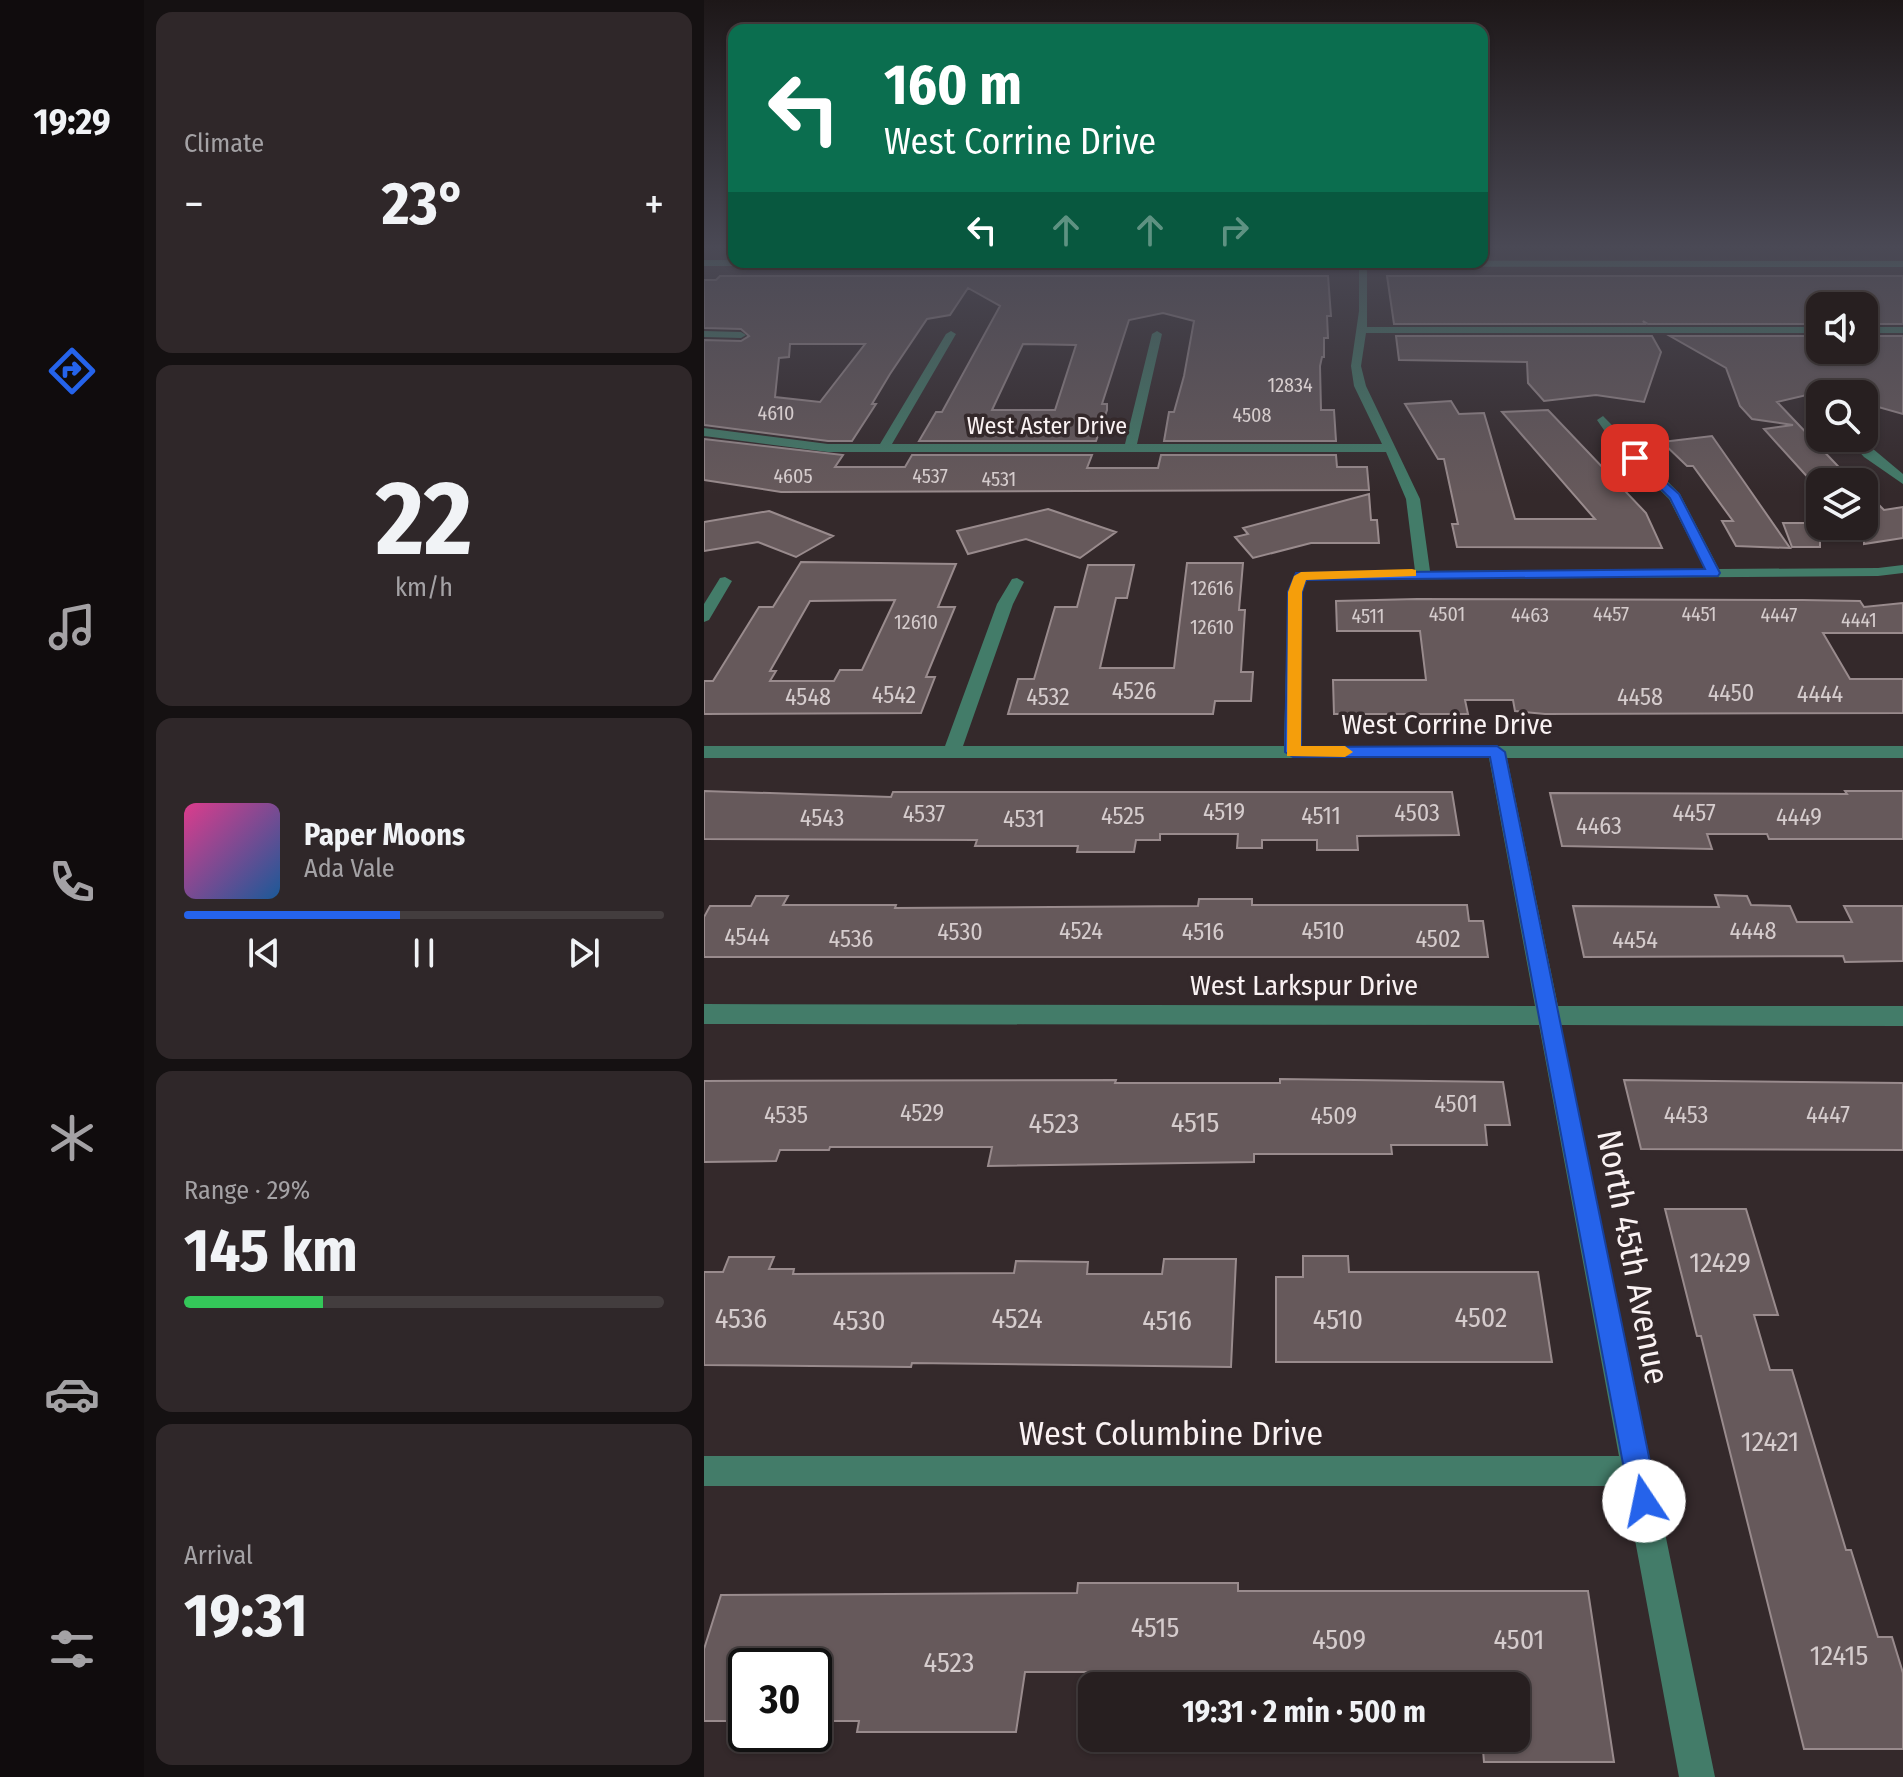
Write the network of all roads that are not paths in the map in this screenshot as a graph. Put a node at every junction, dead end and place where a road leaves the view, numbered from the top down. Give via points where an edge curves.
1 (1360, 330) joint
2 (1806, 330) edge
3 (1878, 330) edge
4 (1903, 330) edge
5 (704, 334) edge
6 (951, 334) dead end
7 (1157, 334) dead end
8 (741, 335) dead end
9 (1603, 420) dead end
10 (704, 432) edge
11 (884, 448) junction
12 (1130, 448) junction
13 (1390, 448) junction
14 (1866, 452) edge
15 (1903, 480) edge
16 (1903, 569) edge
17 (1423, 573) junction
18 (1714, 573) junction
19 (725, 581) dead end
20 (1017, 582) dead end
21 (704, 617) edge
22 (704, 752) edge
23 (952, 752) junction
24 (1293, 752) junction
25 (1497, 752) junction
26 (1903, 752) edge
27 (704, 1014) edge
28 (1548, 1016) junction
29 (1903, 1016) edge
30 (704, 1471) edge
31 (1638, 1471) junction
32 (1697, 1777) edge

1 - 2 street
1 - 13 street via 1360,386
3 - 4 street
5 - 8 street
6 - 11 street
7 - 12 street
9 - 18 street via 1675,497
10 - 11 street, West Aster Drive via 797,446
11 - 12 street, West Aster Drive
12 - 13 street, West Aster Drive
13 - 17 street via 1413,499
14 - 15 street
16 - 18 street
17 - 18 street
17 - 24 street via 1301,576 1295,592
19 - 21 street
20 - 23 street
22 - 23 street, West Corrine Drive
23 - 24 street, West Corrine Drive
24 - 25 street, West Corrine Drive
25 - 26 street, West Corrine Drive
25 - 28 street, North 45th Avenue
27 - 28 street, West Larkspur Drive
28 - 29 street, West Larkspur Drive
28 - 31 street, North 45th Avenue
30 - 31 street, West Columbine Drive
31 - 32 street, North 45th Avenue

